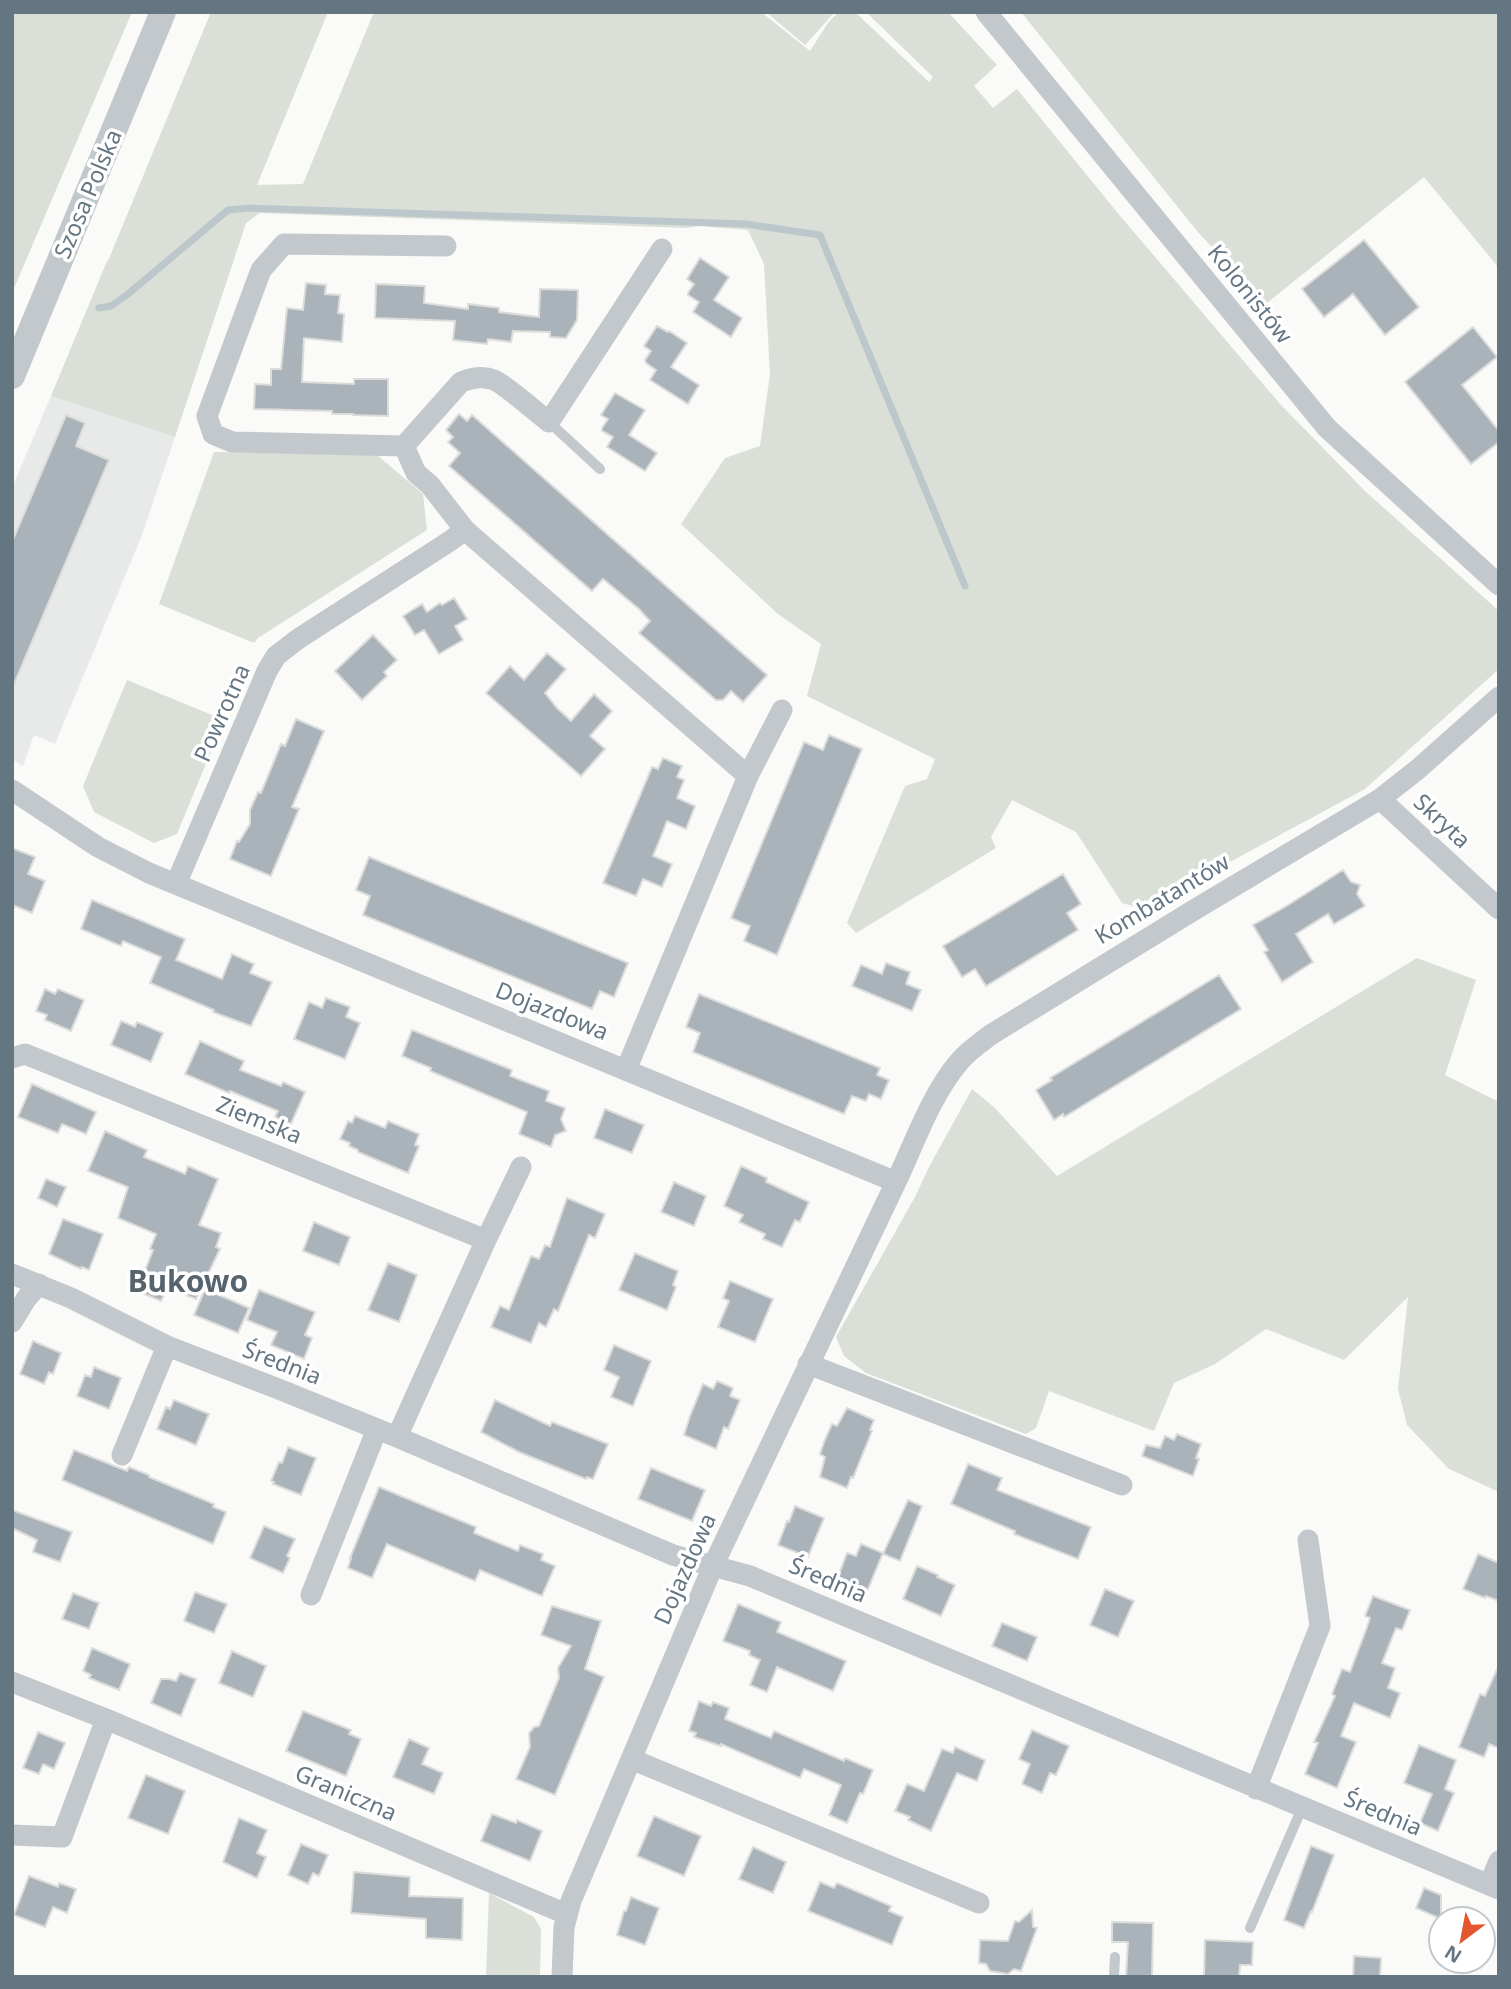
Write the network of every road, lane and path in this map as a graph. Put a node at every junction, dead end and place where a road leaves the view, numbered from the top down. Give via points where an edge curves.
1 (163, 12) edge
2 (986, 12) edge
3 (446, 246) dead end
4 (662, 249) dead end
5 (12, 376) edge
6 (549, 422) junction
7 (404, 446) junction
8 (600, 468) dead end
9 (465, 530) junction
10 (1499, 585) edge
11 (1499, 697) edge
12 (782, 710) dead end
13 (748, 776) junction
14 (12, 790) edge
15 (1380, 799) junction
16 (176, 884) junction
17 (1499, 909) edge
18 (12, 1058) edge
19 (626, 1070) junction
20 (521, 1167) dead end
21 (896, 1182) junction
22 (486, 1240) junction
23 (12, 1274) edge
24 (39, 1284) junction
25 (12, 1322) edge
26 (167, 1346) junction
27 (808, 1364) junction
28 (387, 1433) junction
29 (122, 1455) dead end
30 (1122, 1485) dead end
31 (1308, 1540) dead end
32 (713, 1566) junction
33 (311, 1595) dead end
34 (12, 1682) edge
35 (106, 1719) junction
36 (631, 1759) junction
37 (1256, 1789) junction
38 (1302, 1808) junction
39 (12, 1835) edge
40 (1499, 1861) edge
41 (1494, 1887) edge
42 (979, 1903) dead end
43 (566, 1914) junction
44 (1250, 1927) dead end
45 (1115, 1957) dead end
46 (562, 1977) edge
47 (1114, 1977) edge

1 - 5 street, Szosa Polska
2 - 10 street, Kolonistów via 1327,428
3 - 7 street via 284,244 261,270 207,416 213,434 232,442
4 - 6 street
6 - 7 street via 496,380 470,379 461,382
6 - 8 lane
7 - 9 street via 416,473
9 - 13 street
9 - 16 street, Powrotna via 276,656
11 - 15 street, Kombatantów
12 - 13 street
13 - 19 street
14 - 16 street, Dojazdowa via 98,847
15 - 17 street, Skryta
15 - 21 street, Kombatantów via 972,1048 942,1086
16 - 19 street, Dojazdowa
18 - 22 street, Ziemska via 25,1054
19 - 21 street, Dojazdowa
20 - 22 street
21 - 27 street, Dojazdowa
22 - 28 street
23 - 24 street, Średnia
24 - 25 street
24 - 26 street, Średnia
26 - 28 street, Średnia
26 - 29 street
27 - 30 street
27 - 32 street, Dojazdowa
28 - 32 street, Średnia via 673,1555
28 - 33 street
31 - 37 street via 1320,1626
32 - 36 street, Dojazdowa
32 - 37 street, Średnia via 750,1576
34 - 35 street, Graniczna
35 - 39 street via 62,1837
35 - 43 street, Graniczna
36 - 42 street
36 - 43 street, Dojazdowa
37 - 38 street, Średnia
38 - 41 street, Średnia
38 - 44 lane
40 - 41 street, Średnia
43 - 46 street, Dojazdowa
45 - 47 lane

